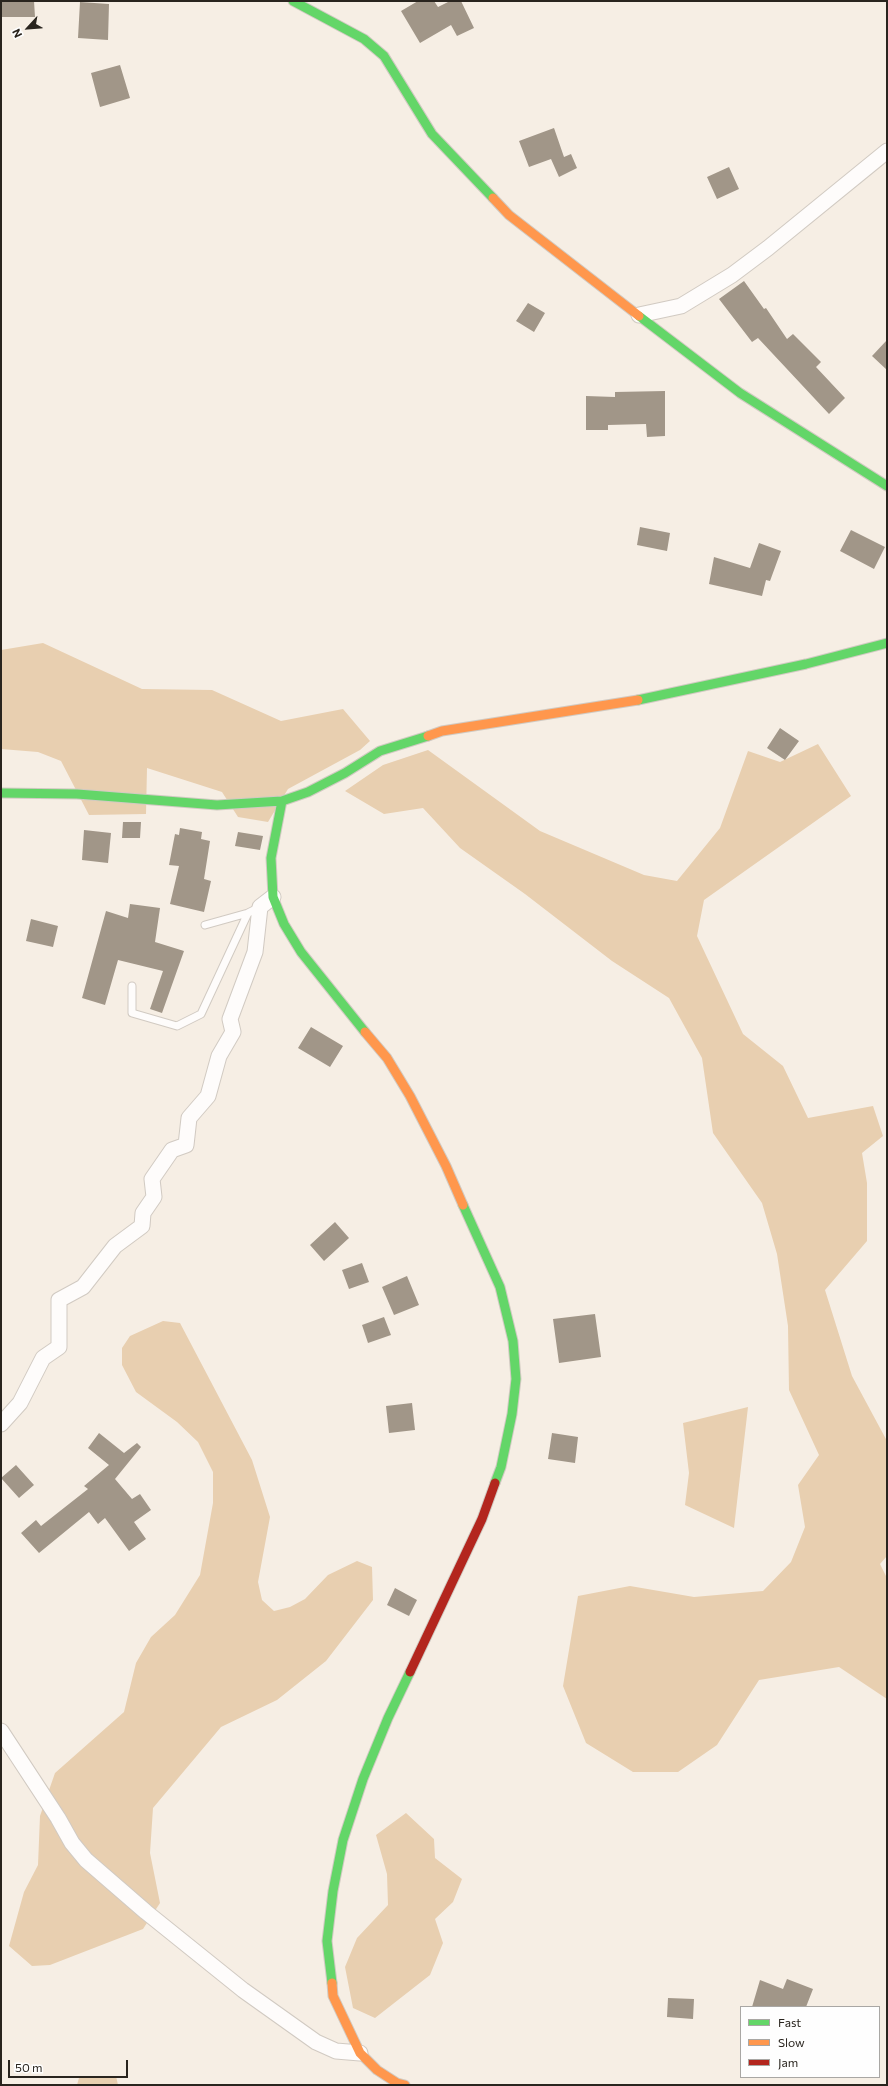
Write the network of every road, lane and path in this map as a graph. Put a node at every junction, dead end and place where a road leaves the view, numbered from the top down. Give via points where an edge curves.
1 (293, 1) edge
2 (887, 151) edge
3 (639, 315) junction
4 (887, 486) edge
5 (887, 644) edge
6 (1, 793) edge
7 (282, 801) junction
8 (273, 897) junction
9 (254, 910) junction
10 (205, 925) dead end
11 (132, 986) dead end
12 (1, 1424) edge
13 (1, 1731) edge
14 (360, 2053) junction
15 (405, 2085) edge

1 - 3 street via 364,39 384,56 432,134 509,215
2 - 3 street via 732,275 682,306
3 - 4 street via 740,393
5 - 7 street via 642,699 442,731 380,751 320,786
6 - 7 street via 77,794 217,805
7 - 8 street via 272,858
8 - 9 street
8 - 14 street via 284,924 301,952 387,1058 410,1096 446,1166 500,1287 514,1340 516,1379 501,1467 482,1519 388,1718 363,1778 343,1840 327,1941 333,1996
9 - 10 lane
9 - 11 lane via 201,1014 178,1026 132,1013
9 - 12 street via 255,952 230,1019 234,1032 219,1056 208,1096 190,1118 186,1145 172,1150 152,1179 154,1197 142,1213 142,1226 115,1246 83,1287 59,1300 59,1347 42,1358 20,1403
13 - 14 street via 72,1843 86,1860 243,1990 316,2042 336,2051
14 - 15 street via 377,2070

